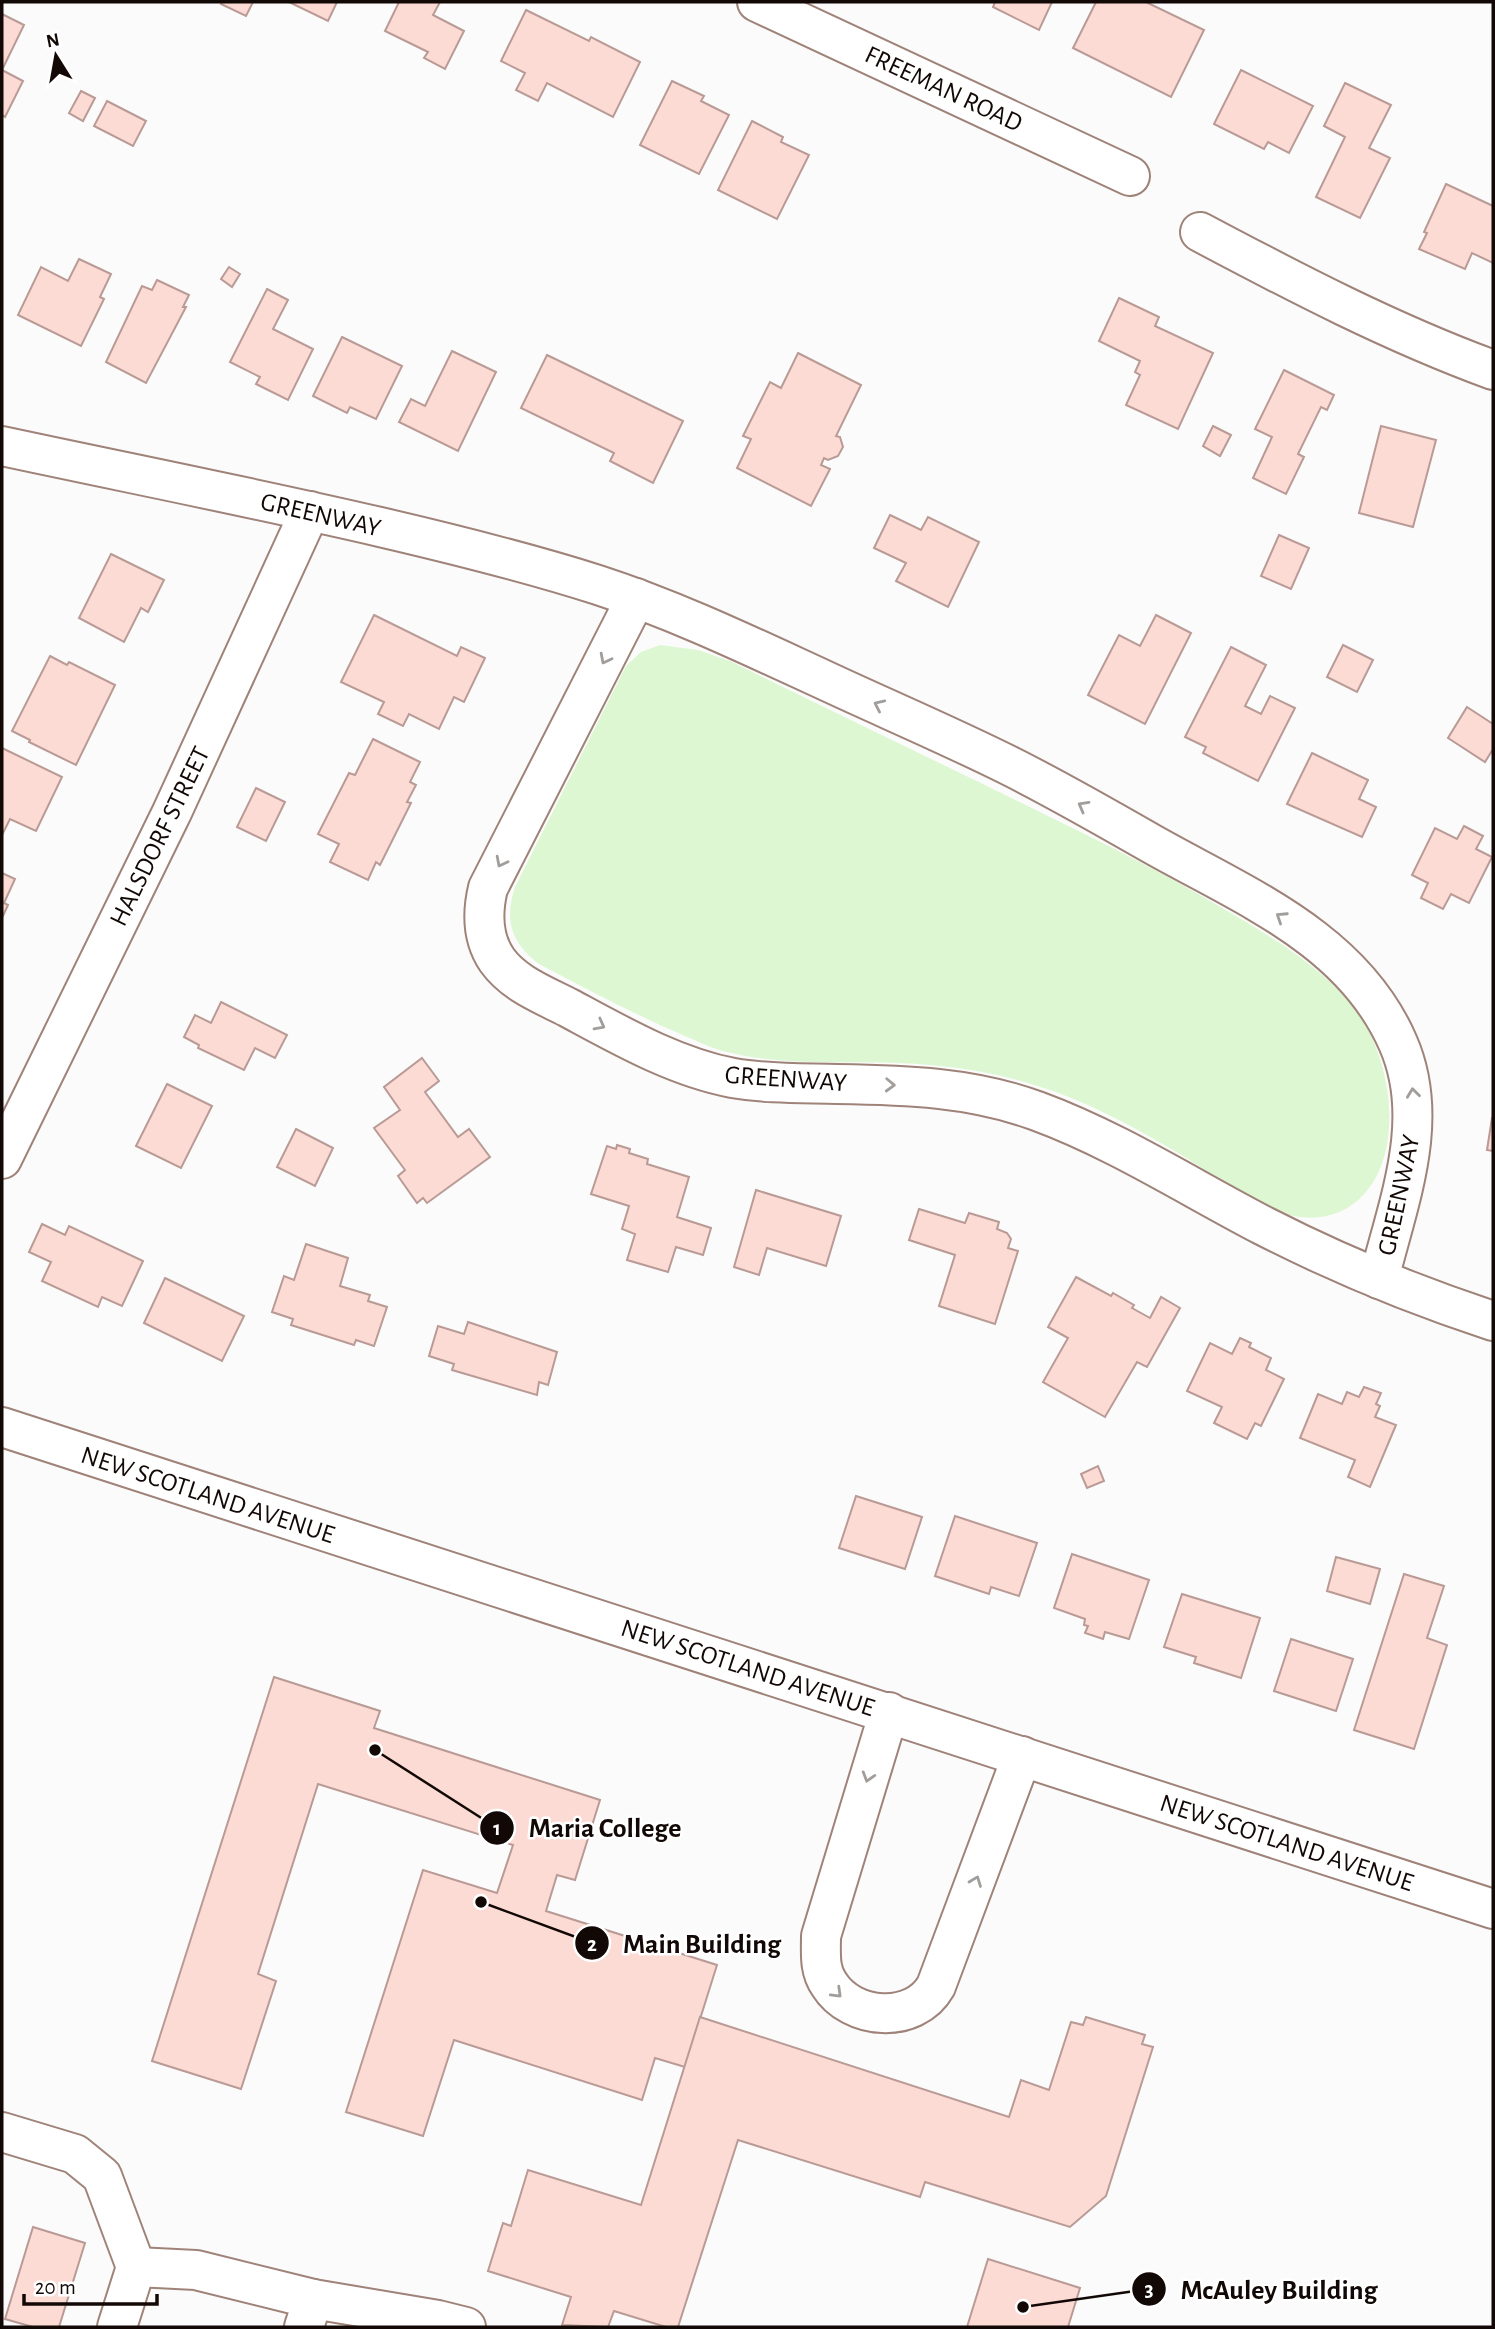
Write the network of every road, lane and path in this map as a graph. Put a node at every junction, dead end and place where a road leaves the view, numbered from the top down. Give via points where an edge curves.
1 (757, 2) edge
2 (1130, 176) dead end
3 (1200, 232) dead end
4 (1493, 370) edge
5 (2, 446) edge
6 (310, 511) junction
7 (636, 598) junction
8 (2, 1159) edge
9 (1379, 1279) junction
10 (1493, 1321) edge
11 (2, 1427) edge
12 (889, 1712) junction
13 (1022, 1756) junction
14 (1493, 1909) edge
15 (2, 2132) edge
16 (136, 2267) junction
17 (308, 2313) edge
18 (372, 2319) edge
19 (117, 2327) edge
20 (466, 2327) edge

1 - 2 street, FREEMAN ROAD
3 - 4 street via 1311,291
5 - 6 street, GREENWAY
6 - 7 street, GREENWAY via 473,549
6 - 8 street, HALSDORF STREET via 177,800
9 -> 7 street, GREENWAY via 1412,1147 1413,1095 1399,1045 1373,996 1351,971 1301,929 1248,895 1012,767 732,637
7 -> 9 street, GREENWAY via 488,888 483,908 485,929 491,948 509,973 620,1035 695,1068 775,1083 943,1088 1038,1111 1089,1132 1265,1227
9 - 10 street, GREENWAY
11 - 12 street, NEW SCOTLAND AVENUE
12 - 13 street, NEW SCOTLAND AVENUE
12 -> 13 street via 821,1936 820,1959 827,1982 835,1993 863,2009 895,2014 929,1998
13 - 14 street, NEW SCOTLAND AVENUE
15 - 16 street via 75,2154 102,2176
16 - 17 street via 196,2270
16 - 19 street
17 - 18 street
18 - 20 street via 438,2320

